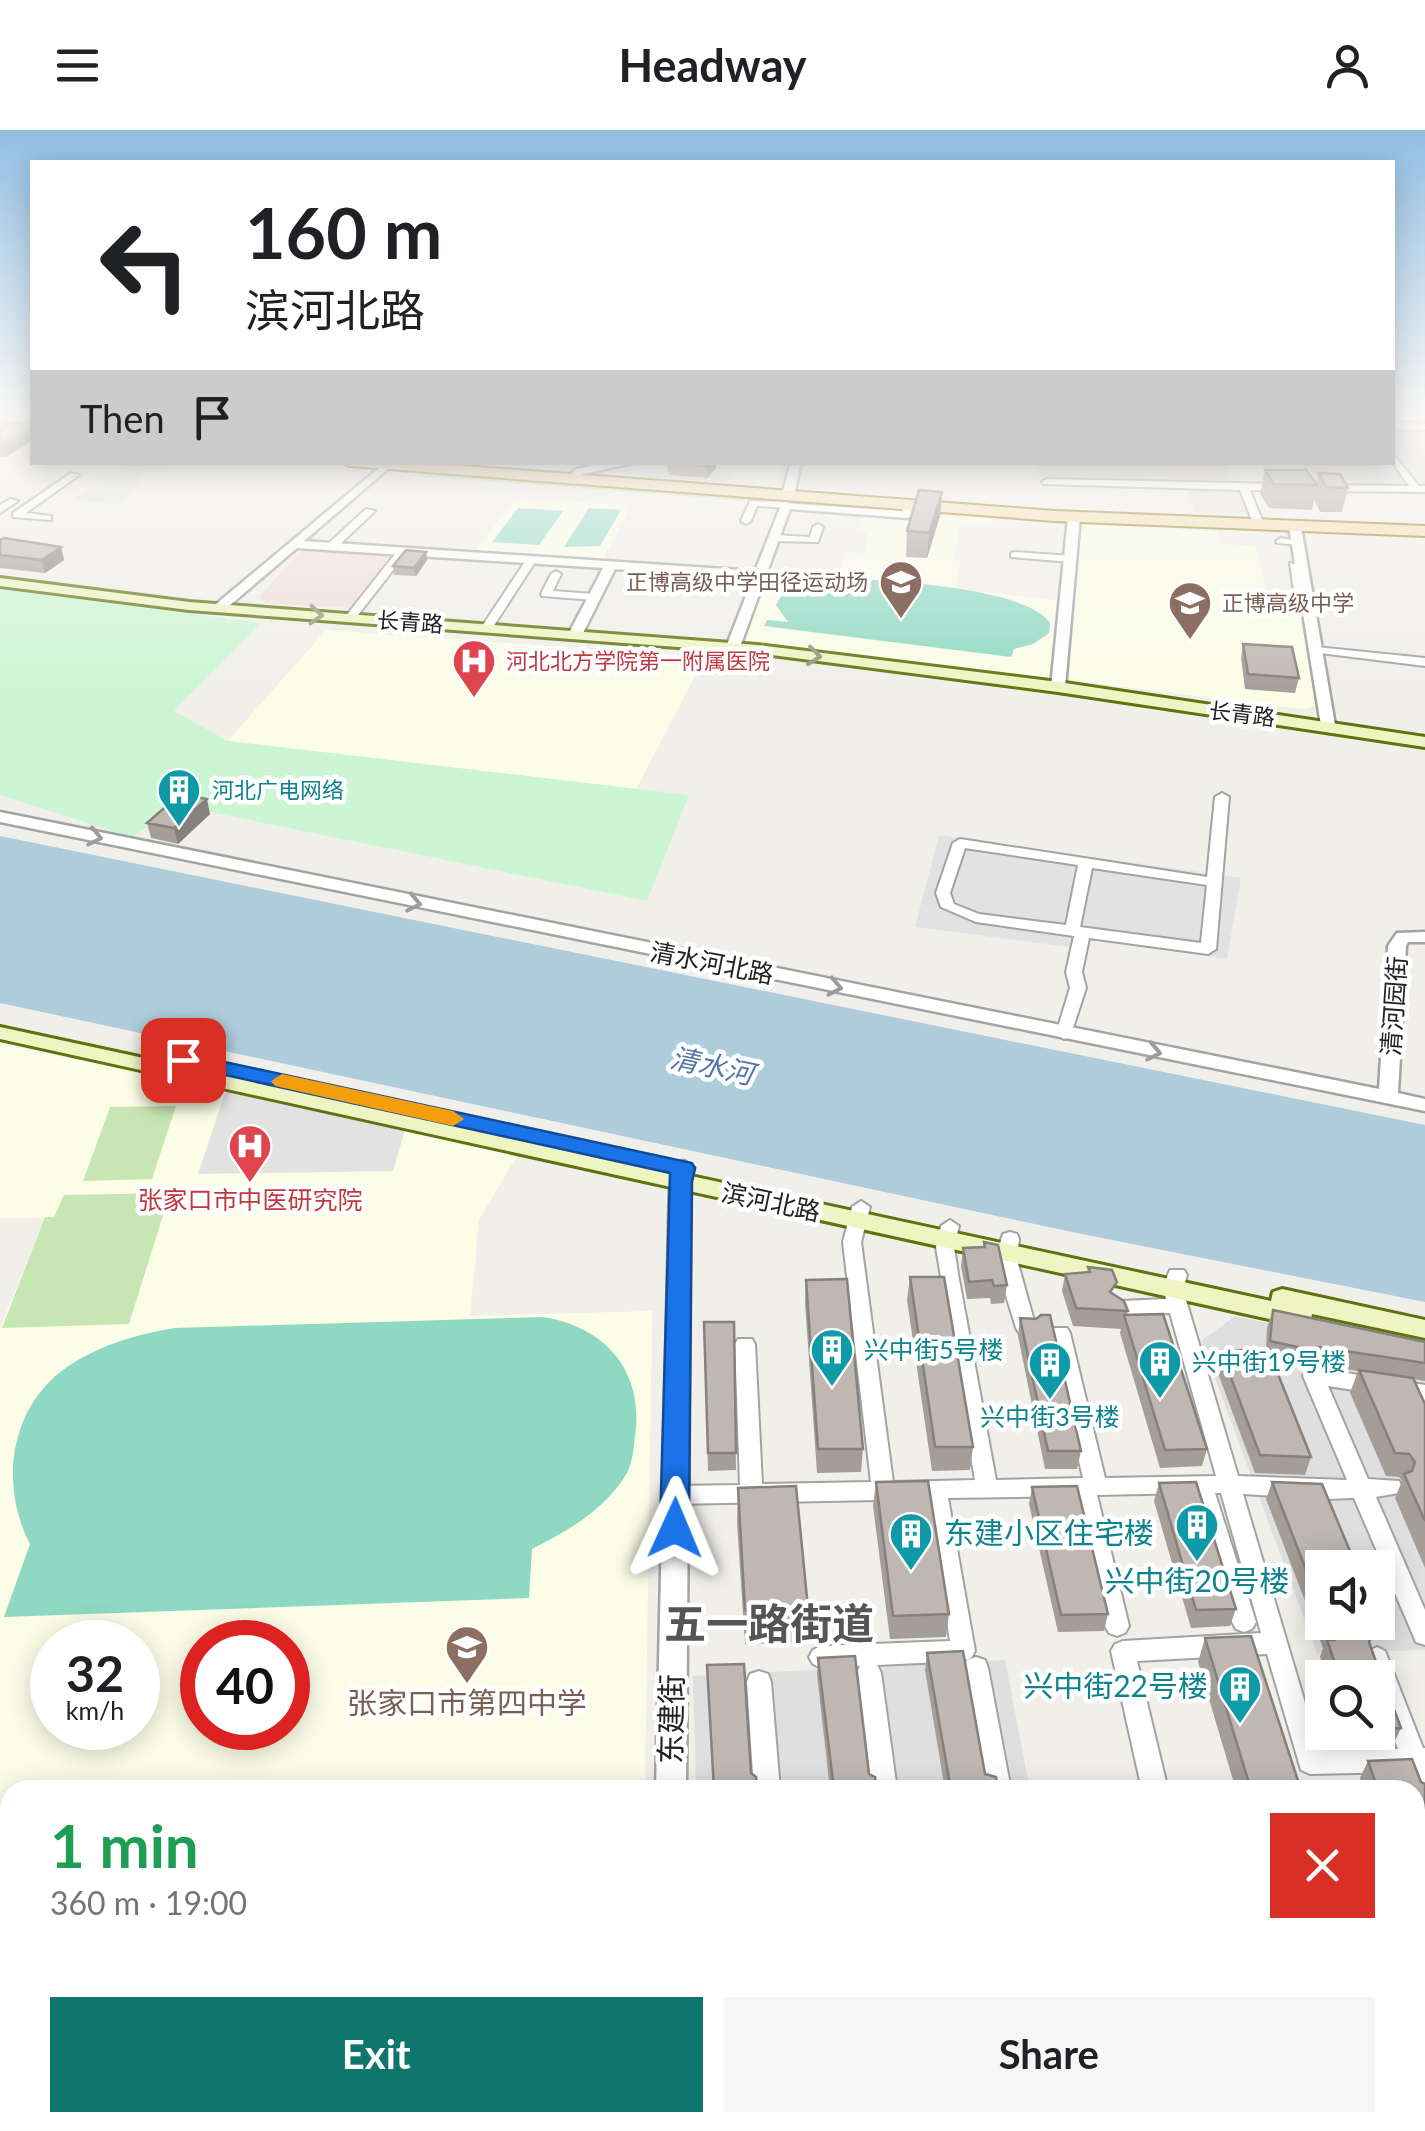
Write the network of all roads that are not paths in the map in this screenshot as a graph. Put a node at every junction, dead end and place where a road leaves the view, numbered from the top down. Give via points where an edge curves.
1 (27, 507) edge
2 (337, 507) edge
3 (751, 507) edge
4 (784, 507) edge
5 (853, 507) edge
6 (909, 507) edge
7 (975, 507) edge
8 (976, 507) edge
9 (1257, 507) edge
10 (1008, 509) junction
11 (1074, 516) junction
12 (47, 518) dead end
13 (746, 521) dead end
14 (818, 527) dead end
15 (1425, 529) edge
16 (1273, 531) junction
17 (1296, 534) junction
18 (774, 538) junction
19 (295, 544) junction
20 (332, 546) junction
21 (350, 547) junction
22 (402, 551) junction
23 (1015, 556) dead end
24 (532, 559) junction
25 (1071, 559) junction
26 (611, 564) junction
27 (1294, 565) dead end
28 (556, 574) dead end
29 (760, 574) junction
30 (0, 582) edge
31 (1300, 583) junction
32 (594, 597) junction
33 (219, 608) junction
34 (350, 618) junction
35 (487, 628) junction
36 (575, 635) junction
37 (733, 647) junction
38 (1316, 650) junction
39 (1425, 662) edge
40 (1058, 687) junction
41 (1328, 722) junction
42 (1425, 738) edge
43 (1222, 797) dead end
44 (0, 817) edge
45 (1086, 862) junction
46 (1214, 882) junction
47 (1077, 932) junction
48 (1425, 938) edge
49 (0, 1019) edge
50 (0, 1033) edge
51 (1064, 1034) junction
52 (1388, 1097) junction
53 (1425, 1105) edge
54 (682, 1175) junction
55 (859, 1214) junction
56 (948, 1233) junction
57 (1008, 1246) junction
58 (1176, 1290) junction
59 (1120, 1308) edge
60 (1026, 1328) edge
61 (1425, 1329) edge
62 (1060, 1333) dead end
63 (745, 1344) dead end
64 (1425, 1344) edge
65 (1425, 1393) edge
66 (1201, 1484) junction
67 (1229, 1484) junction
68 (1090, 1486) junction
69 (1390, 1487) dead end
70 (988, 1488) junction
71 (1362, 1489) junction
72 (883, 1490) junction
73 (750, 1493) junction
74 (675, 1495) junction
75 (940, 1504) dead end
76 (1244, 1622) dead end
77 (1118, 1626) dead end
78 (1424, 1635) edge
79 (1275, 1643) junction
80 (821, 1657) edge
81 (1377, 1658) edge
82 (976, 1668) dead end
83 (869, 1673) dead end
84 (759, 1682) dead end
85 (1420, 1760) edge
86 (671, 1780) edge
87 (766, 1780) edge
88 (883, 1780) edge
89 (996, 1780) edge
90 (1153, 1780) edge

1 - 12 street via 17,514
2 - 19 street
3 - 13 street
4 - 18 street
5 - 6 street via 907,515
7 - 10 main road
8 - 10 main road
9 - 16 street
10 - 11 main road
10 - 16 main road
11 - 16 main road
11 - 25 street
14 - 18 street via 814,540
15 - 16 main road
15 - 17 main road
16 - 17 main road
17 - 31 street
18 - 29 street
19 - 20 street
19 - 33 street
20 - 21 street
20 - 21 street via 370,518
21 - 22 street
22 - 24 street
22 - 34 street
23 - 25 street
24 - 26 street
24 - 35 street
25 - 40 street
26 - 29 street
26 - 32 street
27 - 31 street
28 - 32 street via 546,594
29 - 37 street
30 - 33 main road, 长青路
31 - 38 street
32 - 36 street
33 -> 34 main road, 长青路
34 - 35 main road, 长青路
35 - 36 main road, 长青路
36 - 37 main road, 长青路
37 -> 40 main road, 长青路
38 - 39 street
38 - 41 street
40 - 41 main road, 长青路
41 - 42 main road, 长青路
43 - 46 street
44 -> 51 street, 清水河北路
45 - 46 street
45 - 47 street
45 - 47 street via 960,843 943,893 958,912
46 - 47 street via 1208,949
47 - 51 street via 1078,988
48 - 52 street, 清河园街 via 1403,937 1397,946
49 - 54 main road, 滨河北路
50 - 54 main road, 滨河北路
51 -> 52 street, 清水河北路
52 - 53 street, 清水河北路
54 - 55 main road, 滨河北路
54 - 74 street, 东建街
55 - 56 main road, 滨河北路
55 - 72 street via 852,1242
56 - 57 main road, 滨河北路
56 - 70 street via 948,1274
57 - 58 main road, 滨河北路
57 - 60 street
58 - 59 street
58 - 61 main road, 滨河北路
58 - 64 main road, 滨河北路
58 - 67 street
62 - 68 street
63 - 73 street
65 - 71 street via 1313,1376
66 - 67 street
66 - 68 street
66 - 76 street
67 - 71 street
67 - 79 street
68 - 70 street
68 - 77 street
69 - 71 street
70 - 72 street
71 - 78 street
72 - 73 street
73 - 74 street
74 - 86 street, 东建街
75 - 80 street via 964,1652
79 - 85 street via 1310,1762
79 - 90 street via 1123,1651
81 - 85 street
82 - 89 street
83 - 88 street
84 - 87 street

